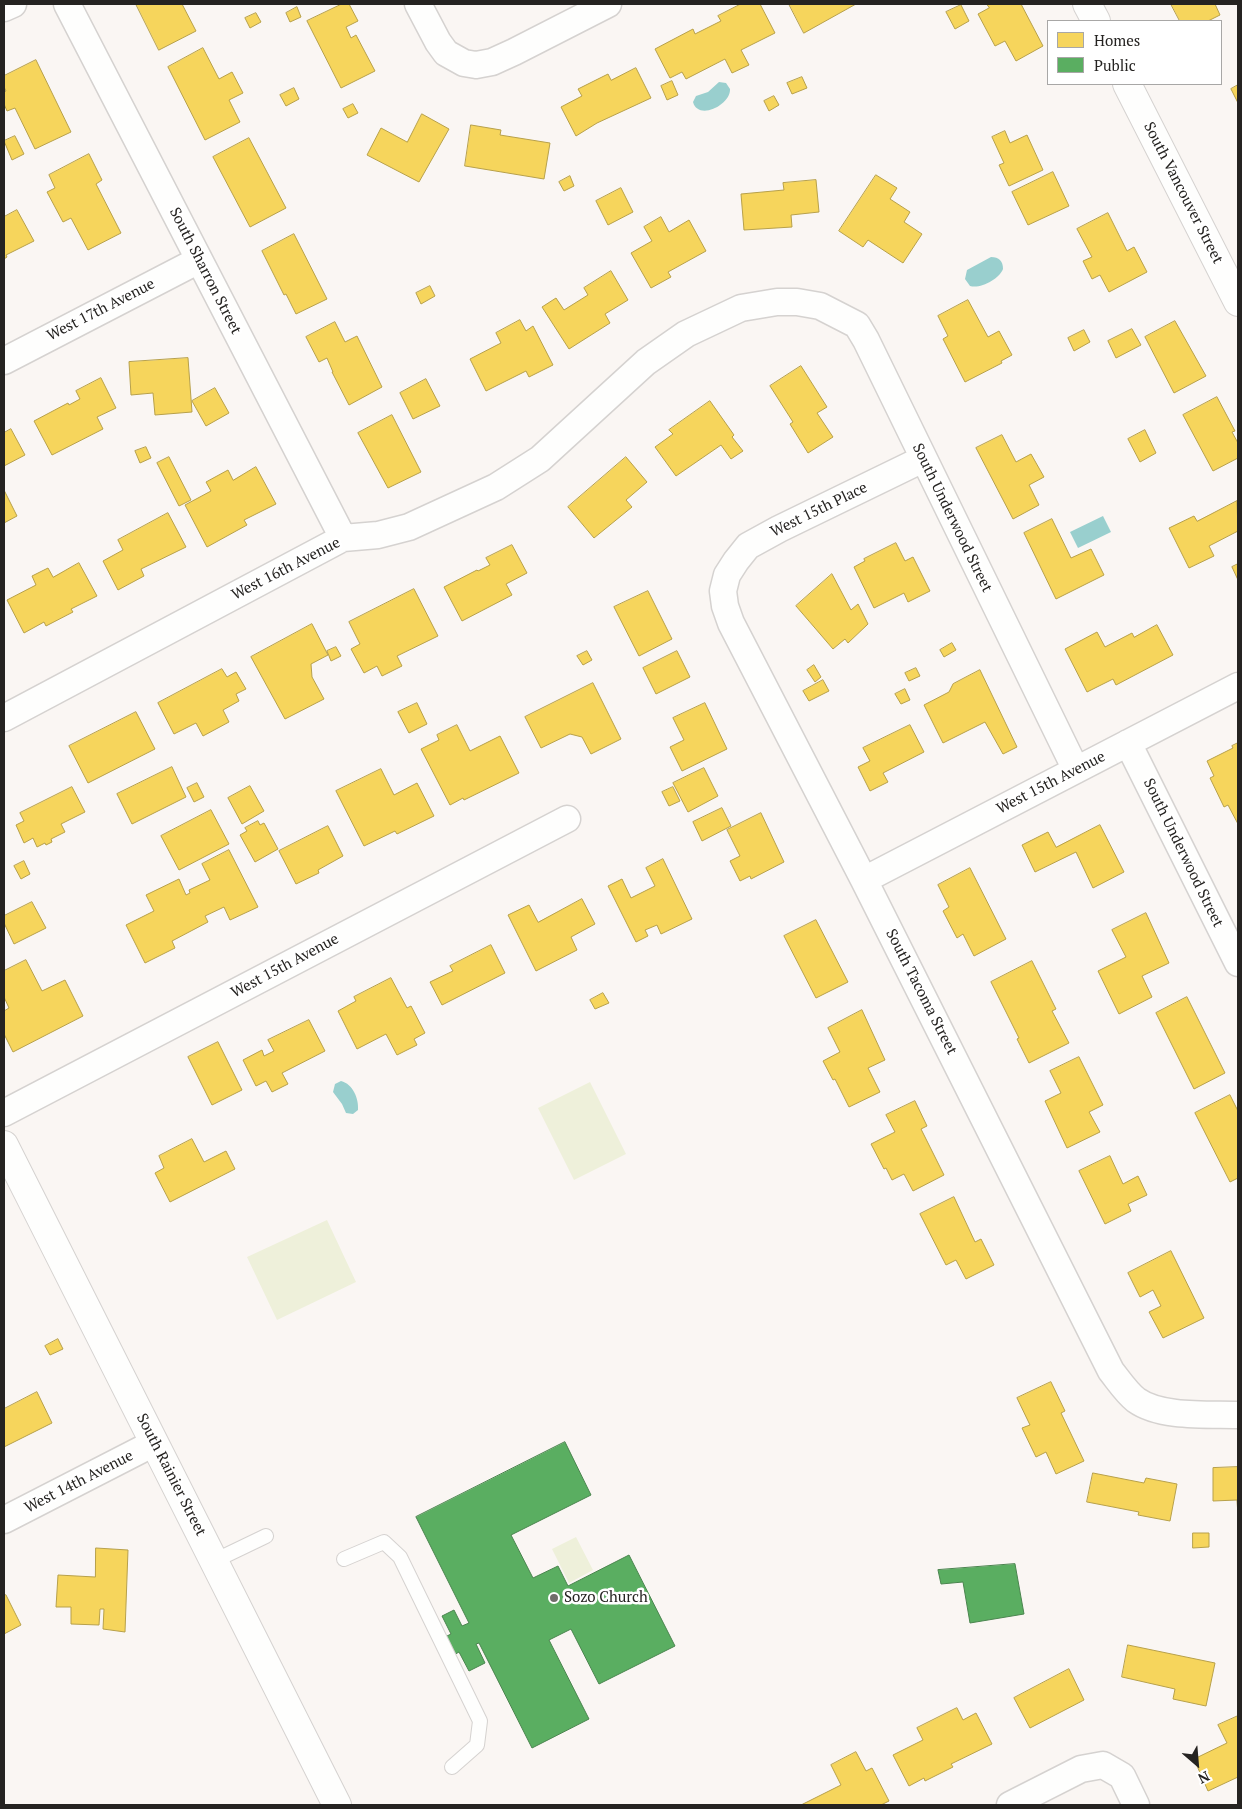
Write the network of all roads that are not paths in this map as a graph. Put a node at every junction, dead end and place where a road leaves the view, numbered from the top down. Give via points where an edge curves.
1 (12, 4) edge
2 (67, 4) edge
3 (418, 4) edge
4 (608, 4) edge
5 (1087, 4) edge
6 (4, 8) edge
7 (1095, 20) edge
8 (1129, 85) edge
9 (199, 260) junction
10 (797, 302) joint
11 (1238, 302) edge
12 (4, 361) edge
13 (923, 459) junction
14 (343, 538) junction
15 (727, 575) joint
16 (1238, 686) edge
17 (4, 718) edge
18 (1128, 742) junction
19 (1076, 770) junction
20 (566, 819) dead end
21 (864, 880) junction
22 (1238, 963) edge
23 (4, 1112) edge
24 (4, 1145) edge
25 (1238, 1415) edge
26 (154, 1443) junction
27 (4, 1520) edge
28 (266, 1536) dead end
29 (344, 1559) dead end
30 (214, 1560) junction
31 (452, 1767) dead end
32 (337, 1805) edge
33 (1010, 1805) edge
34 (1136, 1805) edge

1 - 6 street
2 - 9 street, South Sharron Street
3 - 4 street via 446,53 464,63 476,65 492,62
5 - 7 street
8 - 11 street, South Vancouver Street
9 - 12 street, West 17th Avenue
9 - 14 street, South Sharron Street
10 - 13 street, South Underwood Street via 820,306 857,324
10 - 14 street, West 16th Avenue via 741,308 686,334 646,362 540,459 496,487 409,527 378,535
13 - 15 street, West 15th Place via 748,546
13 - 19 street, South Underwood Street
14 - 17 street, West 16th Avenue
15 - 21 street, South Tacoma Street via 724,606 731,623
16 - 18 street, West 15th Avenue
18 - 19 street, West 15th Avenue
18 - 22 street, South Underwood Street
19 - 21 street, West 15th Avenue
20 - 23 street, West 15th Avenue
21 - 25 street, South Tacoma Street via 1111,1371 1138,1401 1154,1409
24 - 26 street, South Rainier Street
26 - 27 street, West 14th Avenue
26 - 30 street, South Rainier Street
28 - 30 lane
29 - 31 lane via 384,1542 400,1558 480,1721 477,1745
30 - 32 street, South Rainier Street
33 - 34 street via 1081,1769 1103,1765 1122,1776

